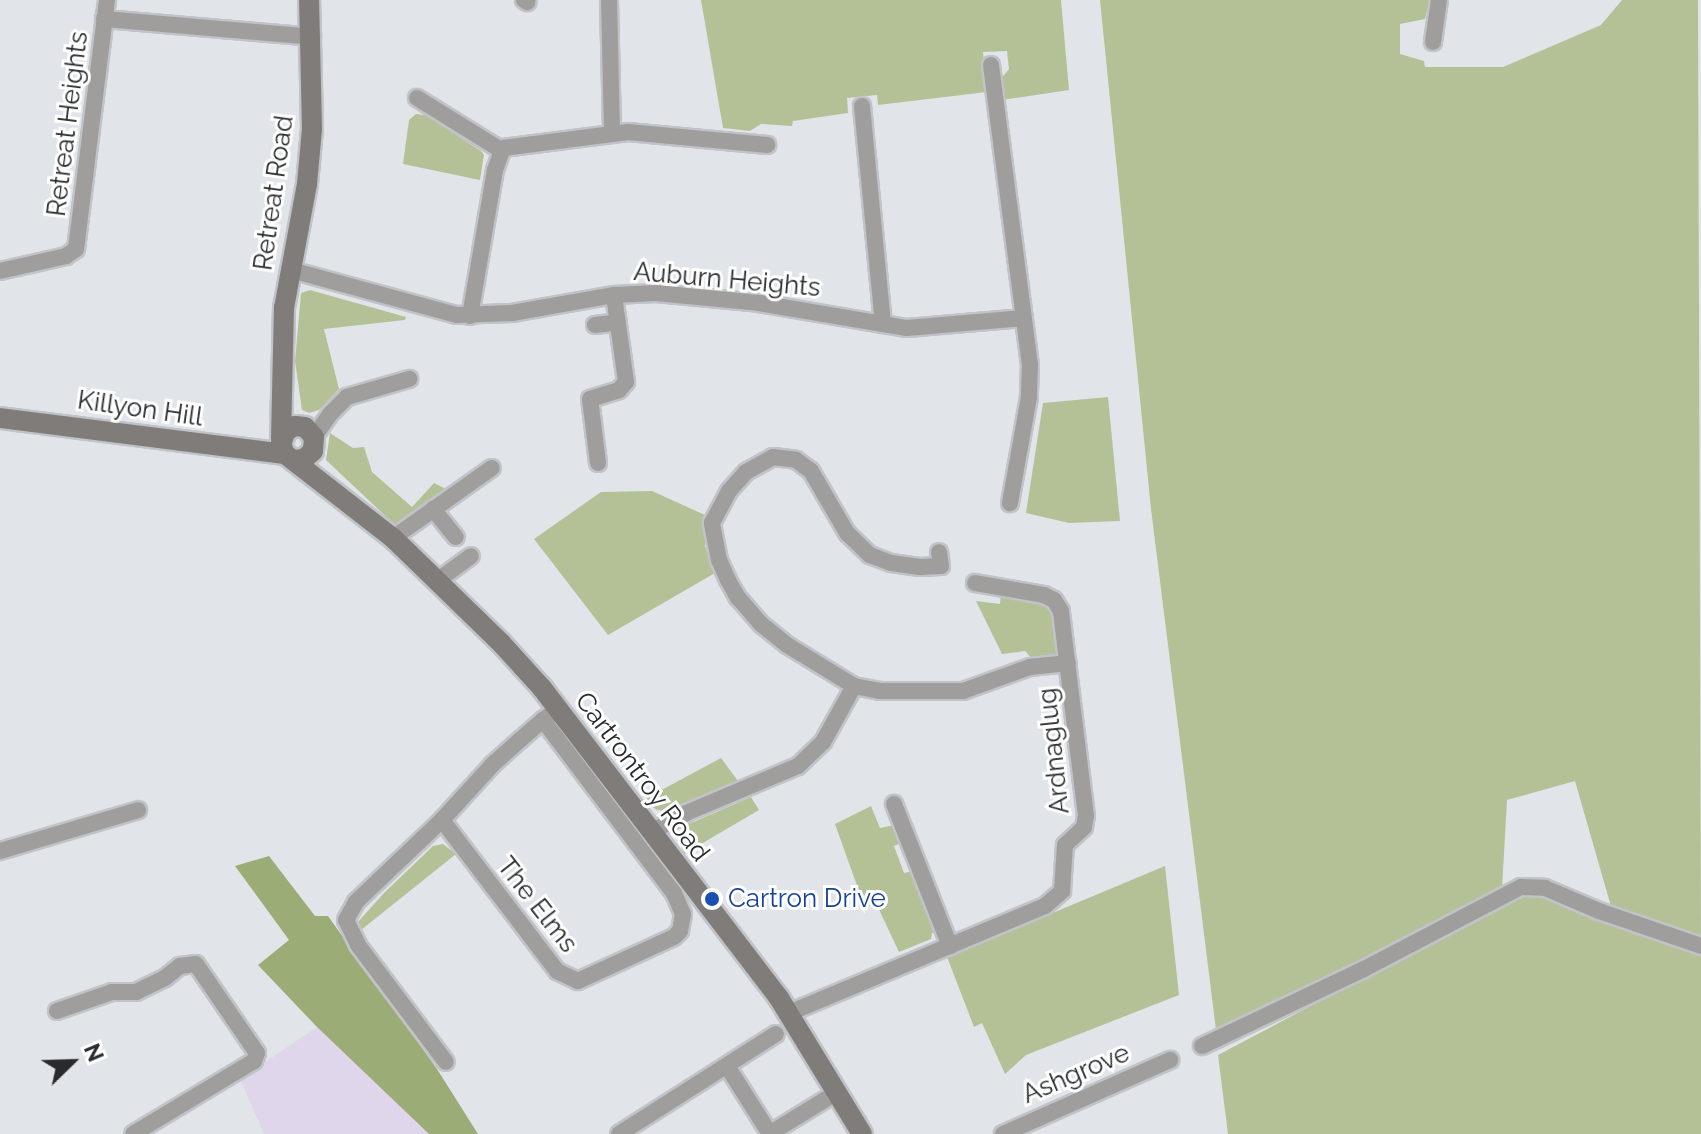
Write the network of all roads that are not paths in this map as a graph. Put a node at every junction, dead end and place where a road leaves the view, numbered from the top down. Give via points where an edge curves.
1 (107, 0) edge
2 (309, 0) edge
3 (609, 0) edge
4 (1439, 0) edge
5 (104, 19) junction
6 (312, 37) junction
7 (1433, 42) dead end
8 (991, 65) dead end
9 (417, 98) dead end
10 (862, 106) dead end
11 (612, 133) junction
12 (767, 145) dead end
13 (501, 150) junction
14 (291, 270) junction
15 (0, 271) edge
16 (614, 295) junction
17 (470, 316) junction
18 (1024, 318) junction
19 (618, 322) junction
20 (883, 324) junction
21 (595, 325) dead end
22 (409, 379) dead end
23 (0, 418) edge
24 (293, 444) junction
25 (598, 463) dead end
26 (492, 468) dead end
27 (1010, 503) dead end
28 (433, 509) junction
29 (393, 538) junction
30 (939, 552) dead end
31 (437, 581) junction
32 (975, 583) dead end
33 (1068, 663) junction
34 (854, 686) junction
35 (550, 714) junction
36 (894, 804) dead end
37 (138, 810) dead end
38 (442, 820) junction
39 (651, 832) junction
40 (0, 851) edge
41 (950, 946) junction
42 (1701, 946) edge
43 (57, 1011) dead end
44 (789, 1013) junction
45 (776, 1034) dead end
46 (1202, 1046) dead end
47 (1170, 1060) dead end
48 (446, 1062) dead end
49 (727, 1066) junction
50 (836, 1093) junction
51 (133, 1134) edge
52 (619, 1134) edge
53 (770, 1134) edge
54 (862, 1134) edge
55 (1003, 1134) edge

1 - 5 street, Retreat Heights
2 - 6 street, Retreat Road
3 - 11 street
4 - 7 street
5 - 6 street, Retreat Heights
5 - 15 street, Retreat Heights via 76,249
6 - 14 street, Retreat Road via 310,156
8 - 18 street
9 - 13 street
10 - 20 street
11 - 12 street
11 - 13 street
13 - 17 street
14 - 17 street, Auburn Heights
14 - 24 street, Retreat Road via 283,394
16 - 17 street, Auburn Heights
16 - 19 street
16 - 20 street, Auburn Heights via 714,298
18 - 20 street, Auburn Heights via 916,328
18 - 27 street via 1030,382
19 - 21 street
19 - 25 street via 626,382 619,390 590,399 589,405
22 - 24 street via 352,395
23 - 24 street, Killyon Hill
24 - 29 street, Cartrontroy Road via 334,491
26 - 28 street
28 - 29 street
28 - 31 street via 467,551
29 - 31 street, Cartrontroy Road
30 - 34 street via 941,566 920,567 870,555 847,533 811,471 789,457 773,457 752,467 729,491 712,533 738,598 787,645
31 - 35 street, Cartrontroy Road via 515,658
32 - 33 street, Ardnaglug via 1054,600 1062,616
33 - 34 street, Ardnaglug via 1012,672 963,691
33 - 41 street, Ardnaglug via 1086,823 1065,845 1062,891 1045,906
34 - 39 street via 823,742 798,766
35 - 38 street via 492,765
35 - 38 street, The Elms via 674,893 683,914 678,934 587,979 570,980 557,971
35 - 39 street, Cartrontroy Road
36 - 41 street
37 - 40 street
38 - 48 street via 349,908 346,920 358,945
39 - 44 street, Cartrontroy Road
41 - 44 street, Ardnaglug
42 - 46 street via 1545,888 1521,887
43 - 51 street via 112,992 136,992 180,966 196,964 257,1053 254,1061
44 - 50 street, Cartrontroy Road
45 - 49 street
47 - 55 street, Ashgrove
49 - 52 street
49 - 53 street
50 - 53 street
50 - 54 street, Cartrontroy Road

